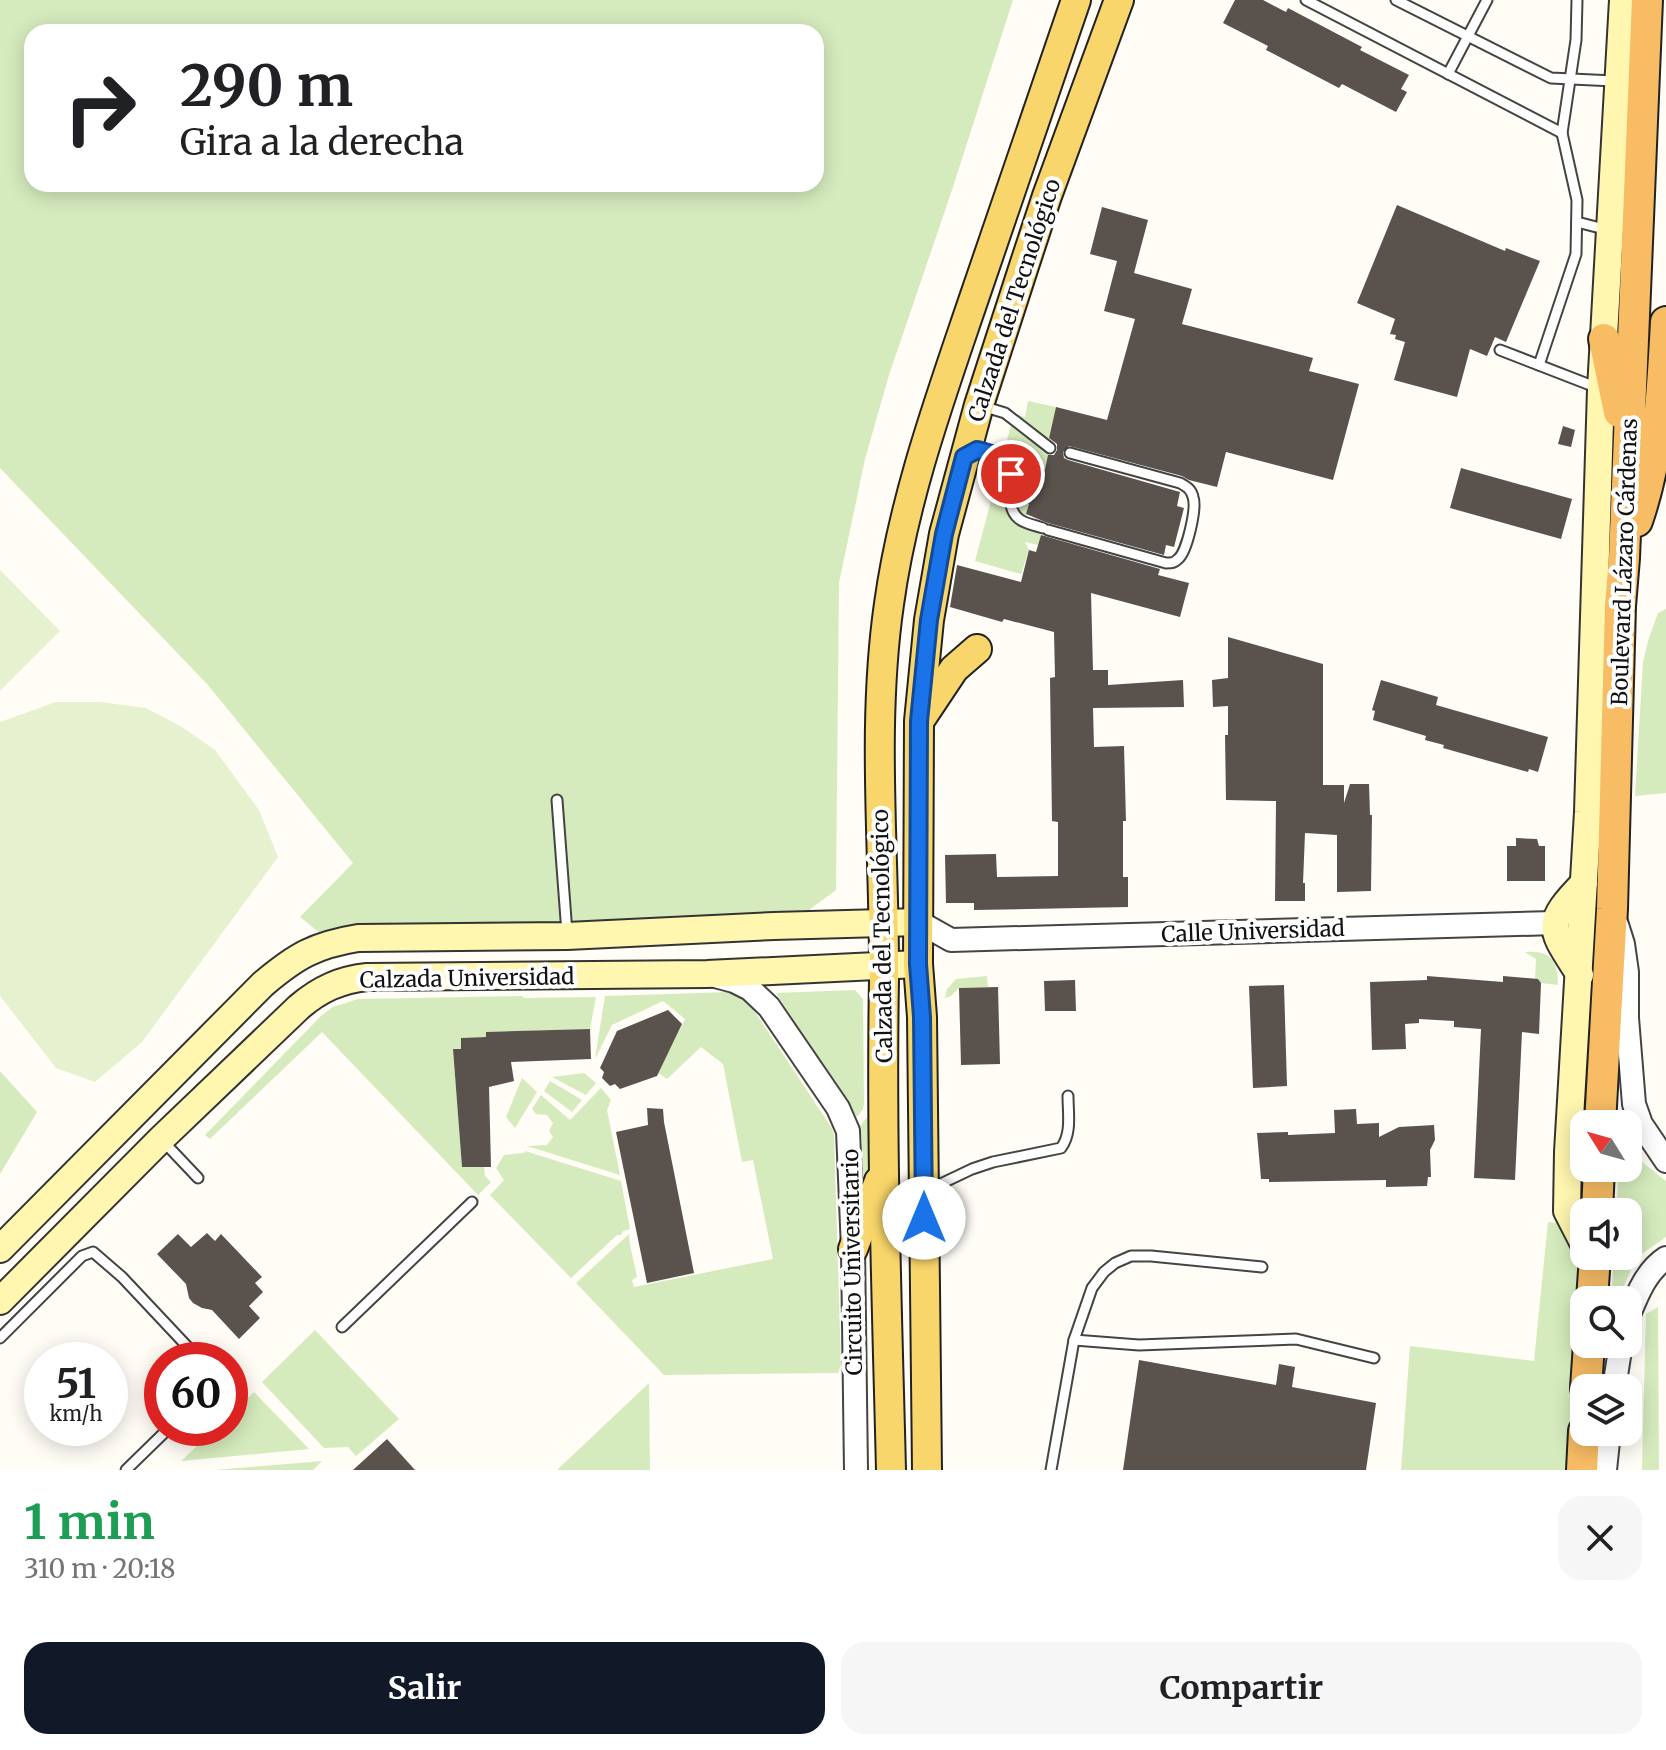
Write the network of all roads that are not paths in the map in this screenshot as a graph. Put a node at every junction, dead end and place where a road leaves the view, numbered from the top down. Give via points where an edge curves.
1 (1076, 0) edge
2 (1100, 0) edge
3 (1119, 0) edge
4 (1306, 0) edge
5 (1396, 0) edge
6 (1487, 0) edge
7 (1577, 0) edge
8 (1623, 0) edge
9 (1647, 0) edge
10 (1468, 36) junction
11 (1448, 74) junction
12 (1570, 79) junction
13 (1618, 82) junction
14 (1562, 133) junction
15 (1047, 196) junction
16 (1577, 222) junction
17 (1610, 230) junction
18 (1666, 322) edge
19 (1604, 339) junction
20 (1500, 350) dead end
21 (1539, 365) junction
22 (1601, 389) junction
23 (979, 405) junction
24 (1050, 448) dead end
25 (1070, 453) dead end
26 (964, 457) junction
27 (1628, 458) junction
28 (1624, 558) junction
29 (977, 649) dead end
30 (919, 721) junction
31 (879, 727) junction
32 (557, 800) dead end
33 (919, 875) junction
34 (1584, 883) junction
35 (1612, 909) junction
36 (919, 922) junction
37 (882, 923) junction
38 (1555, 923) junction
39 (567, 936) junction
40 (951, 940) junction
41 (918, 964) junction
42 (707, 974) junction
43 (1580, 975) junction
44 (883, 976) junction
45 (923, 1071) junction
46 (1068, 1096) dead end
47 (1601, 1110) edge
48 (161, 1139) junction
49 (1666, 1161) edge
50 (884, 1165) junction
51 (71, 1178) junction
52 (198, 1178) dead end
53 (923, 1192) junction
54 (472, 1202) dead end
55 (97, 1203) junction
56 (1570, 1216) edge
57 (0, 1249) edge
58 (853, 1249) junction
59 (1666, 1258) edge
60 (1262, 1267) dead end
61 (1642, 1286) edge
62 (887, 1296) junction
63 (925, 1296) junction
64 (0, 1301) edge
65 (342, 1327) dead end
66 (0, 1338) edge
67 (1074, 1340) junction
68 (183, 1342) edge
69 (1374, 1358) dead end
70 (151, 1446) edge
71 (1583, 1446) edge
72 (1608, 1446) edge
73 (126, 1470) edge
74 (856, 1470) edge
75 (891, 1470) edge
76 (927, 1470) edge
77 (1051, 1470) edge
78 (1582, 1470) edge
79 (1605, 1470) edge

1 - 31 main road, Calzada del Tecnológico via 916,476 888,605
2 - 15 main road via 1057,143
3 - 15 main road, Calzada del Tecnológico
4 - 11 lane
5 - 10 lane
6 - 10 lane
7 - 12 lane
8 - 13 main road, Boulevard Lázaro Cárdenas
9 - 27 highway, Boulevard Lázaro Cárdenas
10 - 11 lane
10 - 12 lane via 1551,78
11 - 14 lane
12 - 13 lane
12 - 14 lane
13 - 17 main road, Boulevard Lázaro Cárdenas
14 - 16 lane via 1575,183
15 - 23 main road, Calzada del Tecnológico
16 - 17 lane
16 - 21 lane via 1576,254
17 - 19 main road, Boulevard Lázaro Cárdenas
18 - 28 highway via 1655,459
19 - 22 main road, Boulevard Lázaro Cárdenas
19 - 27 highway
20 - 21 lane
21 - 22 lane
22 - 34 main road, Boulevard Lázaro Cárdenas
23 - 24 lane via 1005,413
23 - 26 main road, Calzada del Tecnológico
25 - 26 lane via 1180,483 1192,492 1194,513 1181,556 1166,563 1018,519 1012,511 1011,474 1005,460 977,450
26 - 30 main road, Calzada del Tecnológico via 929,620
27 - 28 highway, Boulevard Lázaro Cárdenas
28 - 35 highway, Boulevard Lázaro Cárdenas
29 - 30 main road via 954,669
30 - 33 main road, Calzada del Tecnológico
31 - 33 main road via 895,774 898,878 909,886
31 - 37 main road, Calzada del Tecnológico
32 - 39 lane
33 - 36 main road, Calzada del Tecnológico
34 - 38 main road
34 - 43 main road, Boulevard Lázaro Cárdenas
35 - 47 highway, Boulevard Lázaro Cárdenas
35 - 49 street via 1625,958 1634,1104
36 - 37 main road, Calzada Universidad
36 - 40 street
36 - 41 main road, Calzada del Tecnológico
37 - 39 main road, Calzada Universidad
37 - 44 main road, Calzada del Tecnológico
38 - 40 street, Calle Universidad
38 - 43 main road via 1558,941
39 - 51 main road, Calzada Universidad via 358,938 312,949 263,984
40 - 41 street
41 - 44 main road, Calzada Universidad
41 - 45 main road, Calzada del Tecnológico
42 - 44 main road, Calzada Universidad
42 - 48 main road, Calzada Universidad via 349,979 314,994
42 - 58 street, Circuito Universitario via 760,996 838,1108 851,1148
43 - 56 main road, Boulevard Lázaro Cárdenas via 1568,1152
44 - 45 main road via 904,990 912,1060
44 - 50 main road, Calzada del Tecnológico
45 - 53 main road, Calzada del Tecnológico
46 - 53 lane via 1069,1132 1061,1148 972,1169
48 - 52 lane
48 - 55 main road, Calzada Universidad
50 - 58 main road
50 - 62 main road, Calzada del Tecnológico
51 - 55 street
51 - 57 main road, Calzada Universidad
53 - 63 main road, Calzada del Tecnológico
54 - 65 lane
55 - 64 main road, Calzada Universidad
58 - 74 street, Circuito Universitario
59 - 61 street
60 - 67 lane via 1131,1256 1104,1272 1092,1288
62 - 63 main road
62 - 75 main road, Calzada del Tecnológico
63 - 76 main road, Calzada del Tecnológico
66 - 68 lane via 82,1256 93,1252
67 - 69 lane via 1139,1345 1296,1339
67 - 77 lane
70 - 73 lane
71 - 78 highway
72 - 79 street

